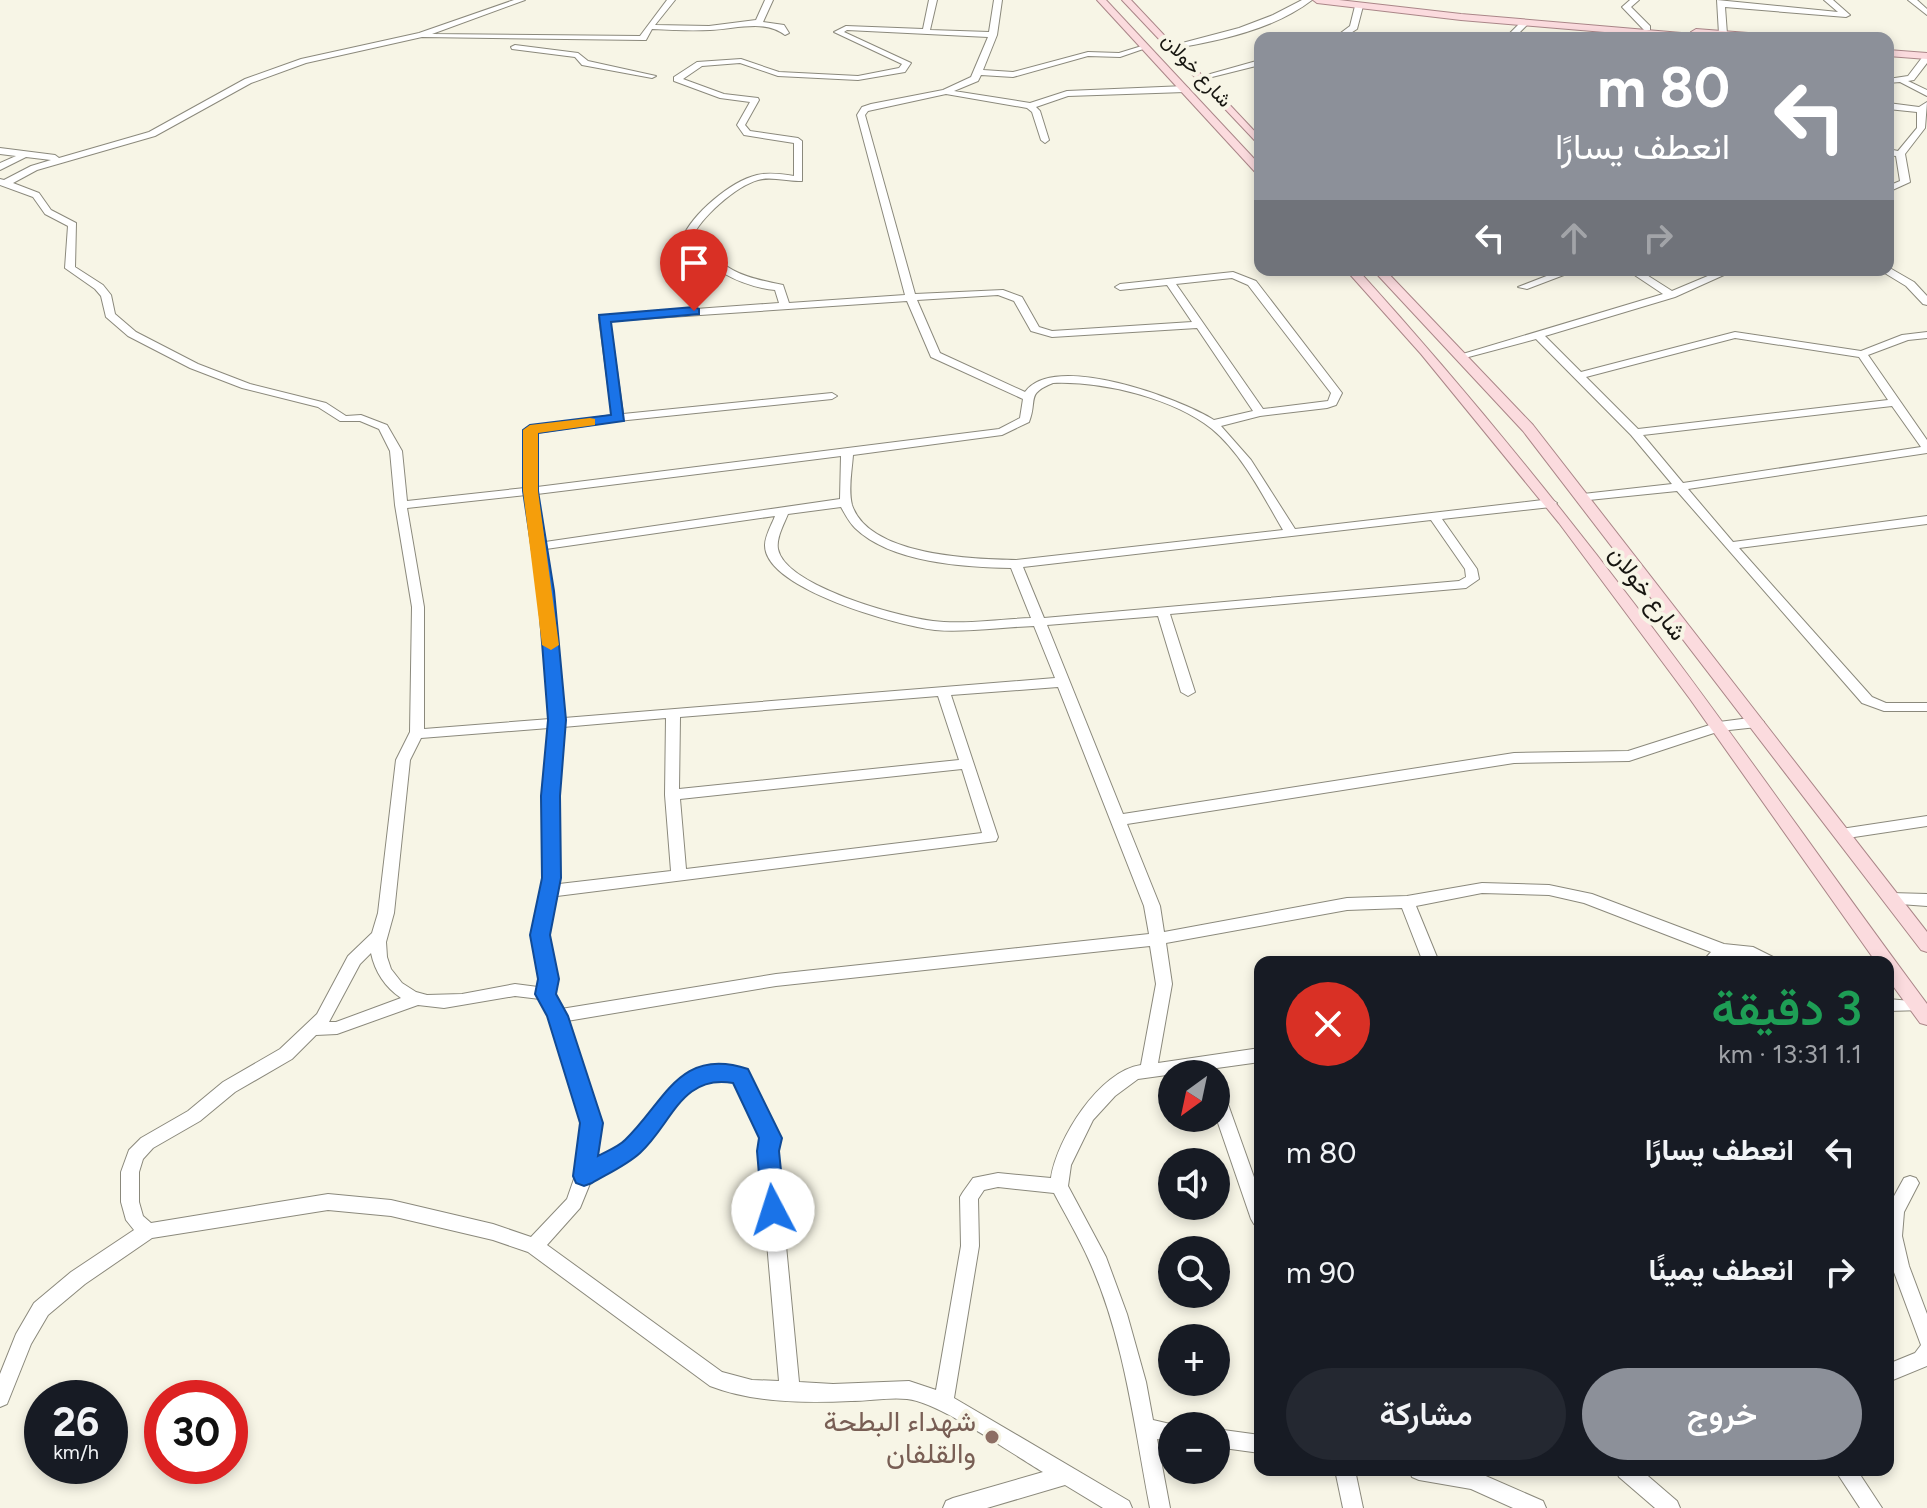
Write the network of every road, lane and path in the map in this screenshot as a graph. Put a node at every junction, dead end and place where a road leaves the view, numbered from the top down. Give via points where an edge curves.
1 (521, 0) edge
2 (671, 0) edge
3 (769, 0) edge
4 (933, 0) edge
5 (998, 0) edge
6 (1101, 0) edge
7 (1126, 0) edge
8 (1308, 0) edge
9 (1317, 0) edge
10 (1635, 0) edge
11 (1778, 0) edge
12 (1828, 0) edge
13 (1912, 0) edge
14 (1721, 2) edge
15 (1359, 6) junction
16 (1787, 10) junction
17 (1927, 13) edge
18 (1450, 15) junction
19 (752, 23) junction
20 (1525, 23) junction
21 (649, 27) junction
22 (1647, 28) junction
23 (926, 32) junction
24 (1347, 32) edge
25 (1515, 32) edge
26 (1619, 32) edge
27 (1698, 32) edge
28 (1723, 32) edge
29 (785, 33) dead end
30 (421, 35) junction
31 (993, 35) junction
32 (444, 38) junction
33 (1145, 47) junction
34 (1171, 47) junction
35 (1894, 51) edge
36 (1926, 57) edge
37 (1254, 64) edge
38 (979, 72) junction
39 (652, 76) dead end
40 (1200, 78) junction
41 (1894, 81) edge
42 (1904, 82) junction
43 (1185, 89) junction
44 (945, 92) junction
45 (1927, 93) edge
46 (1030, 106) junction
47 (1894, 106) edge
48 (1924, 107) edge
49 (1254, 136) edge
50 (1045, 140) dead end
51 (0, 151) edge
52 (1894, 153) edge
53 (1900, 154) junction
54 (22, 156) junction
55 (67, 158) junction
56 (1254, 164) edge
57 (0, 167) edge
58 (2, 182) edge
59 (1894, 187) edge
60 (1894, 274) edge
61 (1357, 276) edge
62 (1384, 276) edge
63 (1555, 276) edge
64 (1641, 276) edge
65 (1716, 276) edge
66 (1170, 282) junction
67 (1927, 283) edge
68 (1910, 284) junction
69 (1120, 287) dead end
70 (1523, 287) dead end
71 (910, 295) junction
72 (1671, 295) junction
73 (1927, 302) edge
74 (785, 305) junction
75 (1199, 325) junction
76 (1538, 335) junction
77 (1927, 335) edge
78 (1862, 354) junction
79 (1461, 356) junction
80 (1578, 376) junction
81 (832, 396) dead end
82 (1028, 397) junction
83 (1895, 402) junction
84 (1260, 413) junction
85 (618, 418) junction
86 (1213, 424) junction
87 (1635, 433) junction
88 (1927, 449) edge
89 (847, 451) junction
90 (1680, 487) junction
91 (531, 491) junction
92 (1583, 498) junction
93 (846, 502) junction
94 (1551, 503) junction
95 (401, 505) junction
96 (783, 511) junction
97 (1434, 516) junction
98 (1927, 520) edge
99 (1290, 531) junction
100 (539, 546) junction
101 (1730, 546) junction
102 (1016, 564) junction
103 (1163, 611) junction
104 (1039, 622) junction
105 (1063, 682) junction
106 (943, 691) junction
107 (1188, 692) dead end
108 (1927, 707) edge
109 (673, 714) junction
110 (557, 720) junction
111 (1757, 722) junction
112 (1719, 727) junction
113 (417, 732) junction
114 (967, 764) junction
115 (672, 795) junction
116 (1117, 820) junction
117 (1927, 821) edge
118 (1841, 834) junction
119 (679, 875) junction
120 (550, 891) junction
121 (1891, 899) junction
122 (1927, 900) edge
123 (1407, 902) junction
124 (377, 937) junction
125 (1158, 939) junction
126 (1927, 945) edge
127 (1723, 950) junction
128 (1429, 956) edge
129 (1716, 956) edge
130 (1757, 956) edge
131 (1882, 956) edge
132 (1894, 973) edge
133 (545, 994) junction
134 (416, 999) junction
135 (1894, 1006) edge
136 (1922, 1012) edge
137 (557, 1016) junction
138 (311, 1029) junction
139 (1254, 1057) edge
140 (1230, 1063) edge
141 (1148, 1071) junction
142 (1158, 1071) edge
143 (1230, 1132) edge
144 (584, 1176) junction
145 (1910, 1183) dead end
146 (1059, 1186) junction
147 (1254, 1202) edge
148 (1894, 1216) edge
149 (148, 1231) junction
150 (1894, 1236) edge
151 (534, 1246) junction
152 (1927, 1339) edge
153 (1927, 1352) edge
154 (1894, 1371) edge
155 (790, 1391) junction
156 (0, 1398) edge
157 (944, 1402) junction
158 (1145, 1428) junction
159 (1158, 1430) edge
160 (1230, 1440) edge
161 (1254, 1443) edge
162 (1066, 1475) junction
163 (1346, 1476) edge
164 (1451, 1476) edge
165 (1633, 1476) edge
166 (1849, 1476) edge
167 (953, 1508) edge
168 (1122, 1508) edge
169 (1160, 1508) edge
170 (1353, 1508) edge
171 (1536, 1508) edge
172 (1670, 1508) edge
173 (1872, 1508) edge

1 - 30 street
2 - 21 street
3 - 19 street via 759,22
4 - 23 street
5 - 31 street
6 - 33 main road, شارع خولان
7 - 34 main road, شارع خولان
8 - 34 street via 1256,25
9 - 15 main road
10 - 22 street via 1626,7
11 - 16 street
12 - 16 street via 1846,15
13 - 17 street
14 - 16 street
14 - 28 street
15 - 18 main road
15 - 24 street via 1354,27
18 - 20 main road
18 - 22 main road
19 - 21 street
19 - 29 street via 781,27
20 - 25 street
20 - 26 main road
21 - 32 street via 643,38
22 - 27 main road
23 - 31 street
23 - 74 street via 838,32 907,63 902,70 858,78 778,74 741,61 700,64 677,79 723,96 755,100 741,125 747,133 798,141 799,179 755,178 721,199 688,231 687,239 722,271 753,286 779,287
30 - 32 street
30 - 55 street via 304,61 248,81 152,134
31 - 38 street
32 - 39 street via 578,55 585,63
33 - 38 street via 1120,55 1088,54 1013,75
33 - 43 main road, شارع خولان
34 - 40 main road, شارع خولان
35 - 36 main road
36 - 42 street
37 - 40 street
38 - 44 street via 971,82
40 - 49 main road, شارع خولان
41 - 42 street
42 - 45 street
43 - 46 street via 1067,94
43 - 56 main road, شارع خولان
44 - 46 street
44 - 71 street via 874,106 861,115
46 - 50 street
47 - 48 street
48 - 53 street via 1921,128
51 - 54 street
52 - 53 street
53 - 59 street via 1905,182
54 - 55 street
54 - 57 street
55 - 58 street
58 - 95 street via 36,195 48,212 73,225 70,268 99,287 110,315 132,334 211,374 383,427 396,451
60 - 68 street
61 - 94 main road, شارع خولان
62 - 79 main road, شارع خولان
63 - 70 street
64 - 72 street
65 - 72 street
66 - 69 street
66 - 75 street
66 - 84 street via 1233,275 1252,283 1337,393 1323,406
67 - 68 street
68 - 73 street
71 - 74 street
71 - 75 street via 1011,295 1035,329 1052,334
71 - 82 street via 935,355
72 - 76 street
74 - 85 street via 604,318
75 - 84 street
76 - 79 street
76 - 80 street
77 - 78 street
78 - 80 street via 1735,335
78 - 83 street
79 - 92 main road, شارع خولان
80 - 87 street
81 - 85 street
82 - 86 street via 1034,387 1049,381 1092,380 1154,397
82 - 89 street via 1025,420 1002,432
83 - 87 street
83 - 88 street
84 - 86 street
85 - 91 street via 530,430
86 - 99 street via 1245,457
87 - 90 street
88 - 90 street
89 - 91 street
89 - 93 street
90 - 92 street
90 - 101 street
91 - 95 street
91 - 100 street
92 - 111 main road, شارع خولان
93 - 96 street
93 - 102 street via 864,530 885,541 946,560
94 - 97 street
94 - 112 main road, شارع خولان
95 - 113 street via 418,607
96 - 100 street
96 - 104 street via 771,545 776,561 822,592 907,622
97 - 99 street
97 - 103 street via 1471,569 1473,579 1462,585
98 - 101 street
99 - 102 street
100 - 110 street
101 - 108 street via 1867,700 1884,707
102 - 104 street
103 - 104 street
103 - 107 street
104 - 105 street
105 - 106 street
105 - 116 street
106 - 109 street
106 - 114 street
109 - 110 street
109 - 115 street
110 - 113 street
110 - 120 street
111 - 112 street
111 - 118 main road, شارع خولان
112 - 116 street via 1629,756 1514,758
112 - 131 main road, شارع خولان
113 - 124 street via 403,760 386,913
114 - 115 street
114 - 119 street via 991,837
115 - 119 street
116 - 125 street via 1152,906
117 - 118 street
118 - 121 main road, شارع خولان
119 - 120 street
120 - 133 street via 540,935 548,979
121 - 122 street
121 - 126 main road, شارع خولان
123 - 125 street via 1347,904
123 - 127 street via 1482,888 1549,890 1587,898
123 - 128 street
124 - 134 street via 390,979 400,992
124 - 138 street via 354,960 330,1008
125 - 137 street via 776,980
125 - 141 street via 1164,984
127 - 129 street
127 - 130 street
132 - 136 main road, شارع خولان
133 - 134 street via 517,990 483,999
133 - 137 street
134 - 138 street via 337,1028
135 - 136 street
137 - 144 street via 591,1123
138 - 149 street via 274,1064 229,1087 135,1155 130,1202 135,1220
139 - 140 street
141 - 142 street
141 - 146 street via 1134,1073 1109,1091 1087,1115 1062,1165
143 - 147 street
144 - 151 street via 574,1203
144 - 155 street via 632,1147 677,1091 695,1078 715,1071 741,1075 770,1138
145 - 148 street
146 - 157 street via 998,1180 979,1183 969,1197 970,1246
146 - 158 street via 1097,1257 1118,1314
149 - 151 street via 328,1202 391,1208
149 - 156 street via 41,1309
150 - 152 street
151 - 155 street via 717,1380
153 - 154 street
155 - 157 street via 909,1390
157 - 162 street
158 - 159 street
158 - 169 street
160 - 161 street
162 - 167 street
162 - 168 street
163 - 170 street
164 - 171 street
165 - 172 street
166 - 173 street

